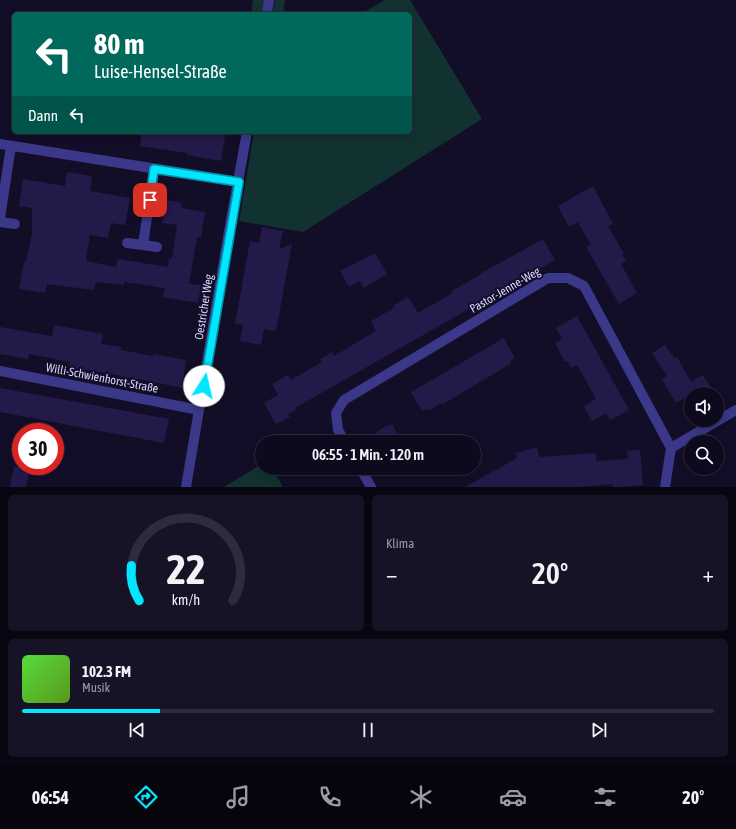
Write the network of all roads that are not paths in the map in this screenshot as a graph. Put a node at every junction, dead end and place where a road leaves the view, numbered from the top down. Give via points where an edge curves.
1 (269, 0) edge
2 (267, 12) edge
3 (248, 134) edge
4 (0, 144) edge
5 (11, 146) junction
6 (154, 169) junction
7 (239, 182) junction
8 (0, 218) edge
9 (0, 222) edge
10 (15, 224) dead end
11 (127, 243) dead end
12 (143, 245) junction
13 (158, 247) dead end
14 (0, 371) edge
15 (199, 410) junction
16 (736, 410) edge
17 (341, 435) edge
18 (671, 448) junction
19 (364, 475) edge
20 (186, 487) edge
21 (371, 487) edge
22 (665, 487) edge

1 - 2 street
3 - 7 street, Oestricher Weg
4 - 5 street
5 - 6 street
5 - 8 street
6 - 7 street
6 - 12 street
7 - 15 street, Oestricher Weg
9 - 10 street
11 - 12 street
12 - 13 street
14 - 15 street, Willi-Schwienhorst-Straße
15 - 20 street, Oestricher Weg
16 - 18 street
17 - 18 street, Pastor-Jenne-Weg via 338,430 336,413 344,400 548,278 568,278 584,286
18 - 22 street
19 - 21 street

